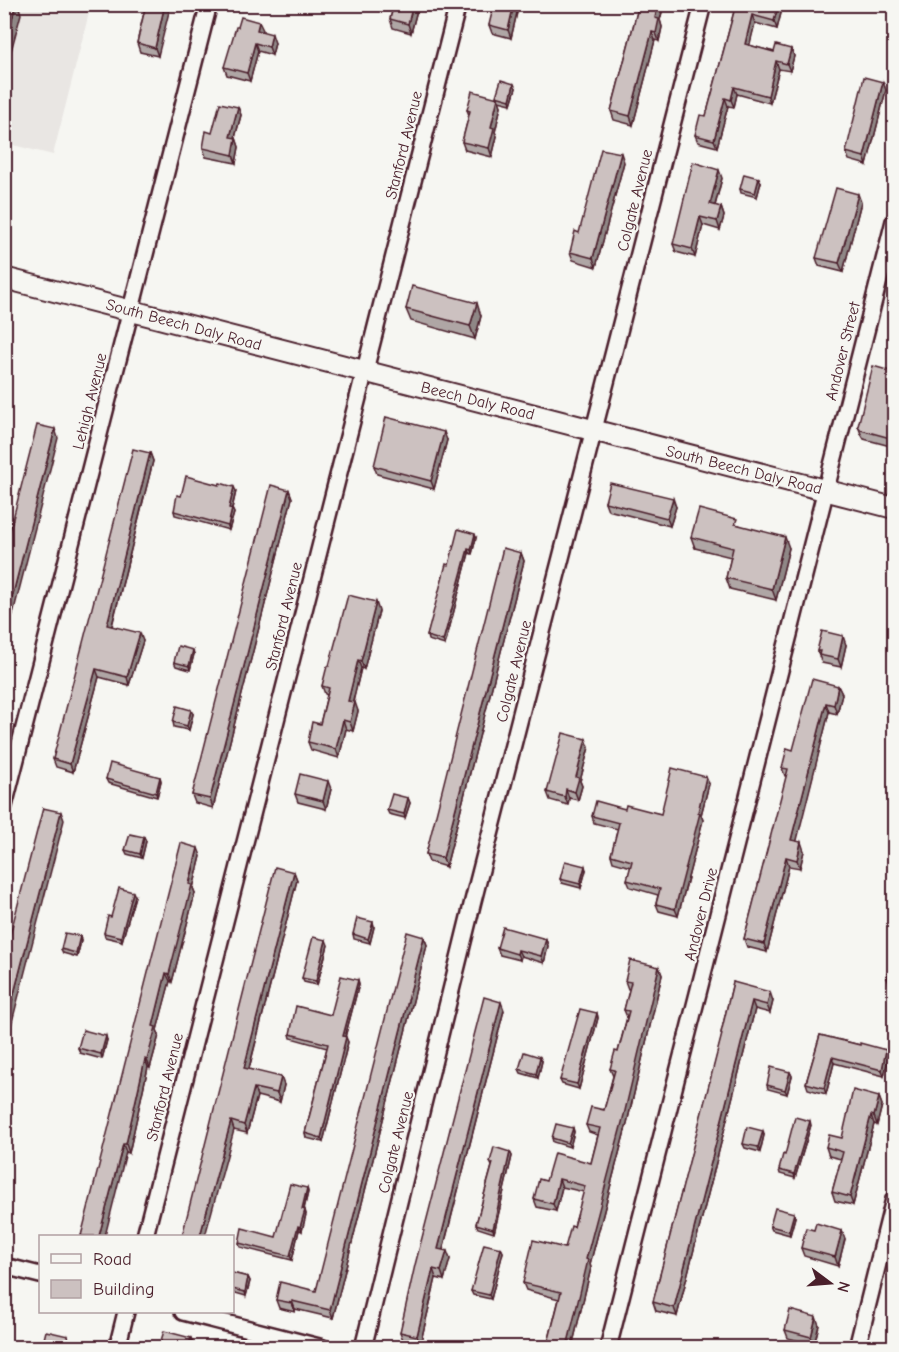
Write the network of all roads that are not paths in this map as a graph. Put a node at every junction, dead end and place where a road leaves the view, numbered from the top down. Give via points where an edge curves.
1 (209, 4) edge
2 (458, 4) edge
3 (703, 4) edge
4 (894, 221) edge
5 (4, 278) edge
6 (130, 310) junction
7 (363, 371) junction
8 (593, 430) junction
9 (825, 490) junction
10 (894, 508) edge
11 (4, 806) edge
12 (894, 1199) edge
13 (145, 1235) edge
14 (4, 1266) edge
15 (39, 1275) edge
16 (126, 1313) edge
17 (191, 1313) edge
18 (117, 1347) edge
19 (323, 1347) edge
20 (363, 1347) edge
21 (608, 1347) edge
22 (858, 1347) edge

1 - 6 street, Lehigh Avenue
2 - 7 street, Stanford Avenue
3 - 8 street, Colgate Avenue
4 - 9 street, Andover Street
5 - 6 main road, South Beech Daly Road
6 - 7 main road, South Beech Daly Road
6 - 11 street, Lehigh Avenue
7 - 8 main road, Beech Daly Road
7 - 13 street, Stanford Avenue
8 - 9 main road, South Beech Daly Road
8 - 20 street, Colgate Avenue
9 - 10 main road, South Beech Daly Road
9 - 21 street, Andover Drive
12 - 22 street
14 - 15 street
16 - 18 street
17 - 19 street

